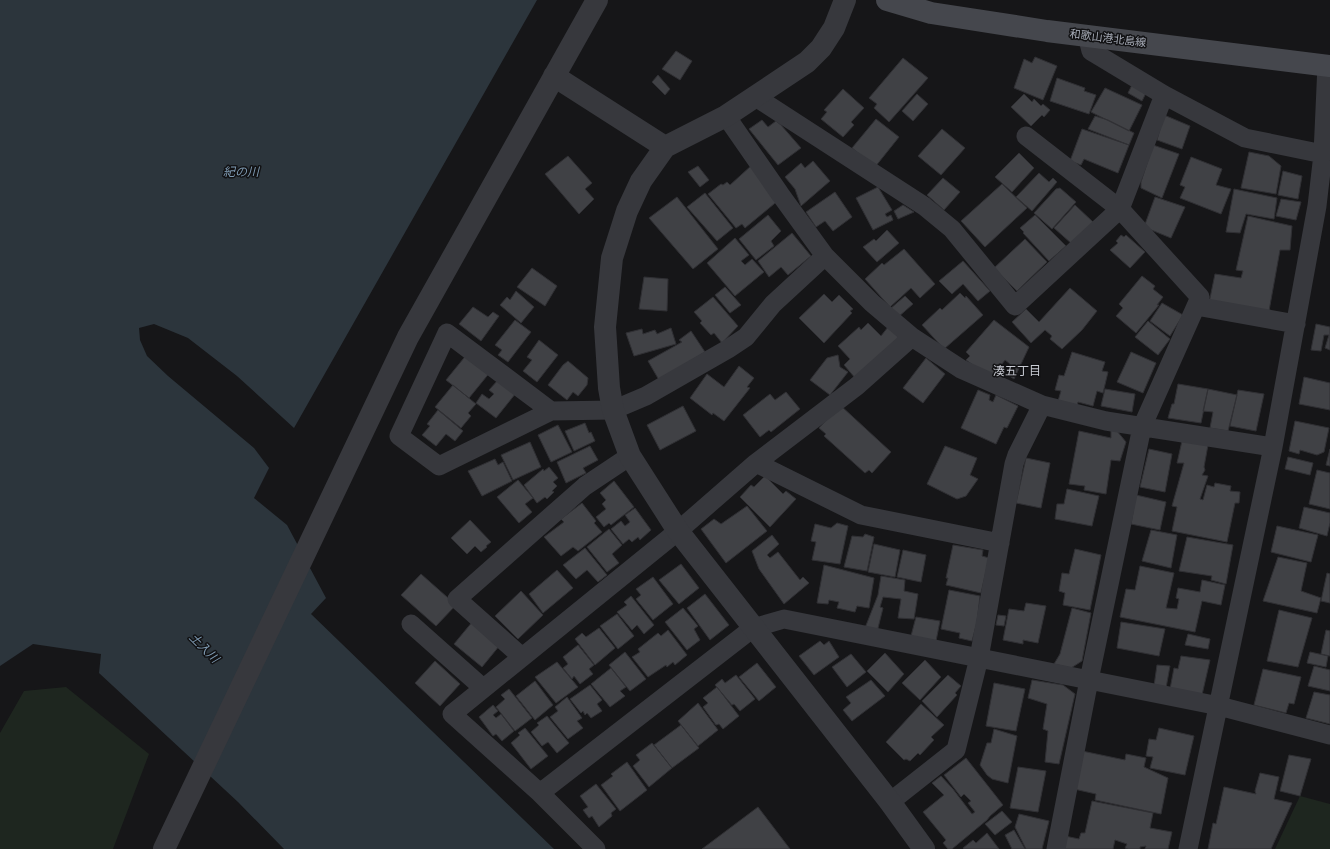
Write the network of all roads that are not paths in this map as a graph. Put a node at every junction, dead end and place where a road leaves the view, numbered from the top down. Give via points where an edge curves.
1 (597, 0) edge
2 (845, 0) edge
3 (887, 0) edge
4 (1087, 35) junction
5 (1328, 65) edge
6 (554, 76) junction
7 (1164, 95) junction
8 (754, 96) junction
9 (726, 116) junction
10 (1026, 136) dead end
11 (665, 147) junction
12 (1323, 154) junction
13 (1324, 208) edge
14 (1120, 209) junction
15 (825, 256) junction
16 (1196, 306) junction
17 (1296, 324) junction
18 (912, 337) junction
19 (1042, 405) junction
20 (613, 410) junction
21 (551, 411) junction
22 (1142, 427) junction
23 (1273, 447) junction
24 (630, 456) junction
25 (756, 463) junction
26 (678, 531) junction
27 (1000, 543) junction
28 (412, 624) dead end
29 (753, 628) junction
30 (522, 657) junction
31 (979, 658) junction
32 (1089, 680) junction
33 (483, 688) junction
34 (1219, 706) junction
35 (1330, 735) edge
36 (540, 793) junction
37 (890, 802) junction
38 (164, 849) edge
39 (596, 849) edge
40 (924, 849) edge
41 (1056, 849) edge
42 (1188, 849) edge

1 - 6 street
2 - 8 street via 834,28 821,48 807,62
3 - 4 main road, 和歌山港北島線 via 931,13
4 - 5 main road, 和歌山港北島線
4 - 7 street via 1091,51
5 - 12 street
6 - 11 street
6 - 38 street via 408,337
7 - 12 street via 1245,138
7 - 14 street
8 - 9 street
8 - 14 street via 924,206 952,229 1016,306
9 - 11 street
9 - 15 street
10 - 14 street
11 - 20 street via 641,181 626,211 612,258 605,327
12 - 13 street
13 - 17 street
14 - 16 street via 1200,296
15 - 18 street via 872,303
15 - 20 street via 773,304 746,337 646,396
16 - 17 street
16 - 22 street
17 - 23 street
18 - 19 street via 961,369
18 - 25 street via 857,386
19 - 22 street
19 - 27 street via 1014,464
20 - 21 street
20 - 24 street
21 - 21 street via 439,466 399,436 447,333
22 - 23 street
22 - 32 street
23 - 34 street
24 - 26 street
24 - 30 street via 585,486 457,599
25 - 26 street
25 - 27 street via 861,515
26 - 29 street
26 - 30 street
27 - 31 street
28 - 33 street
29 - 31 street via 784,619
29 - 36 street
29 - 37 street
30 - 33 street
31 - 32 street
31 - 37 street via 956,750
32 - 34 street
32 - 41 street
33 - 36 street via 452,714
34 - 35 street
34 - 42 street
36 - 39 street
37 - 40 street

